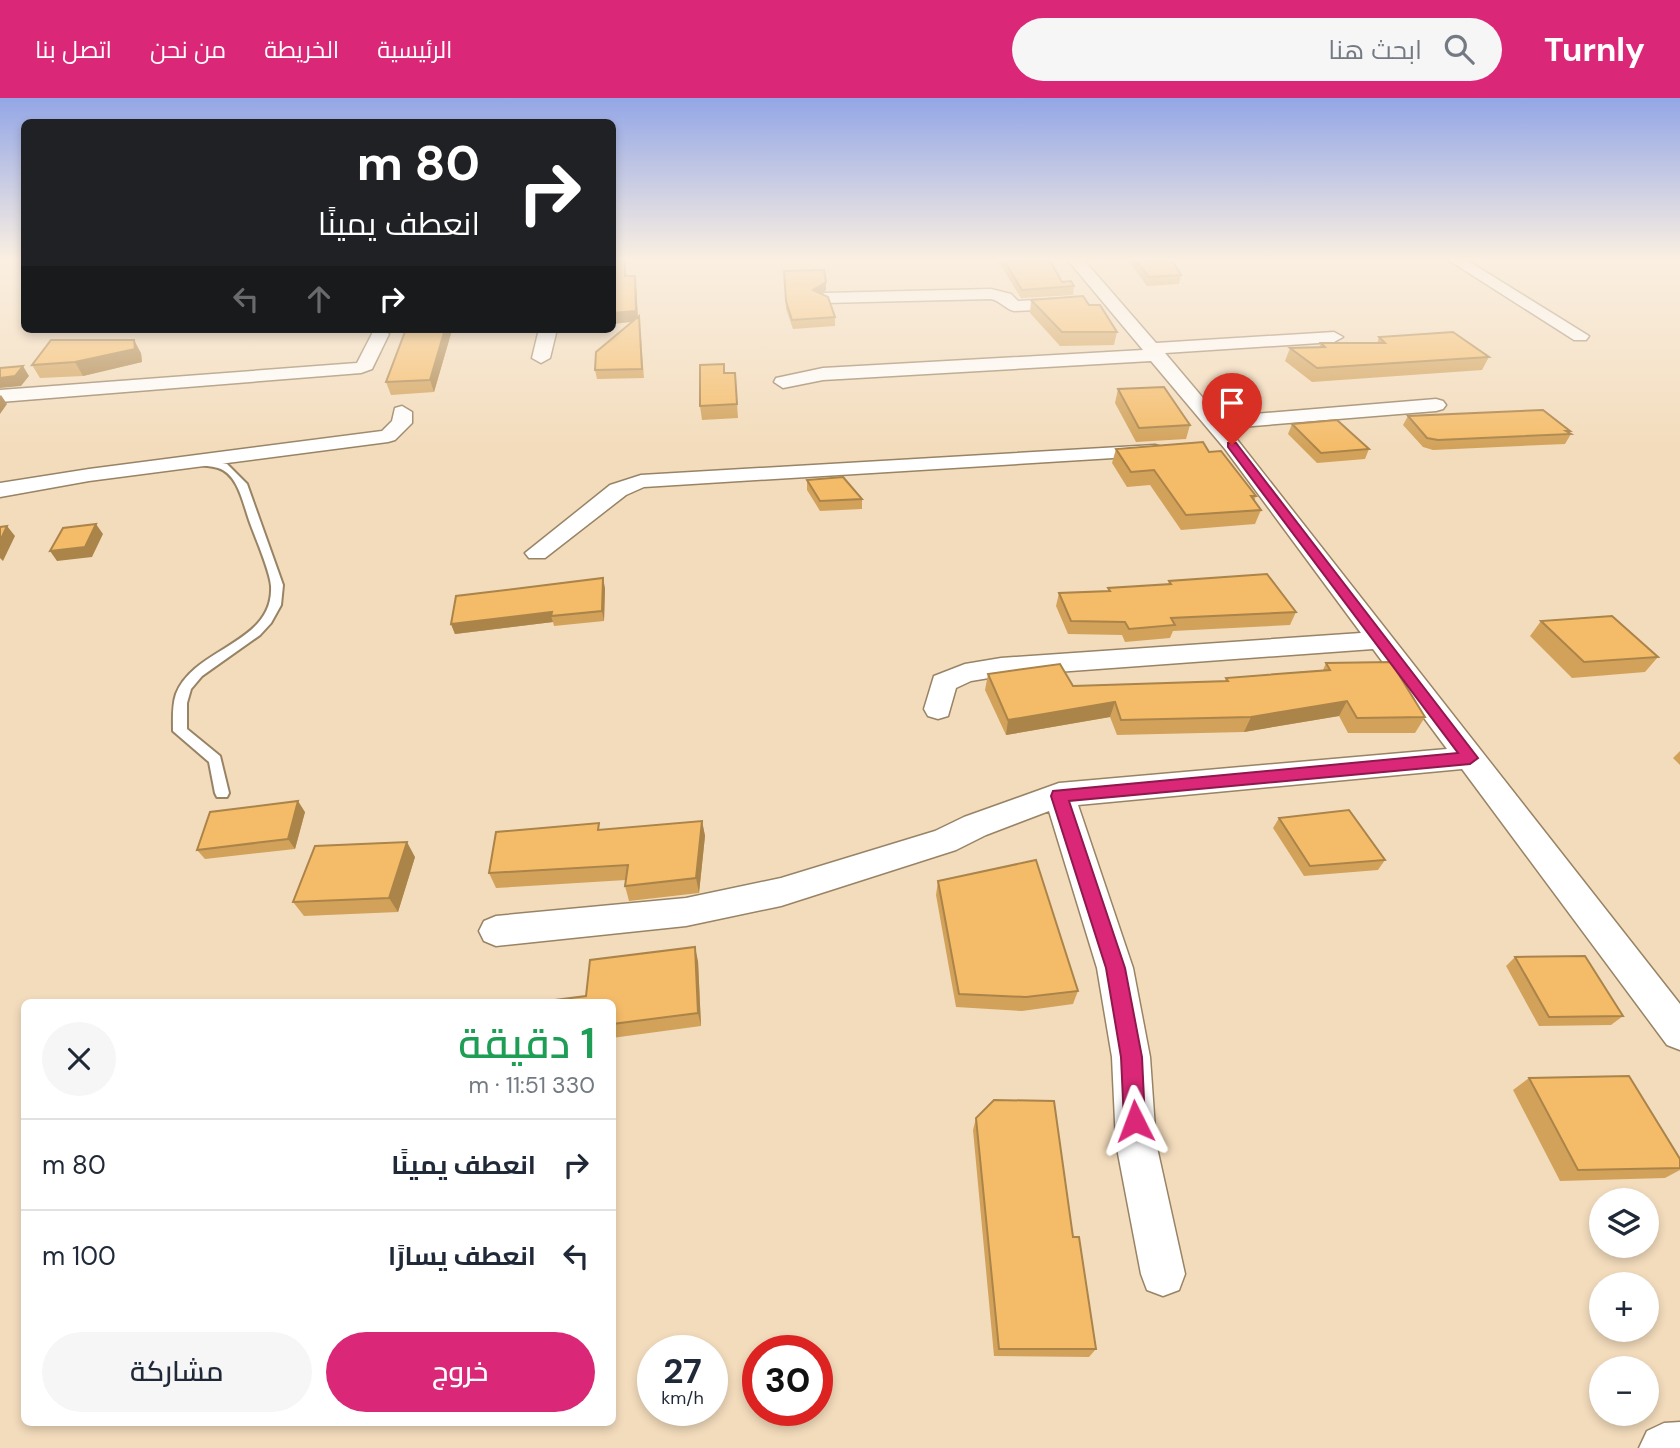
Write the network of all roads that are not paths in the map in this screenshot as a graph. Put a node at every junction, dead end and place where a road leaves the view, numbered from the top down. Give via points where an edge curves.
1 (1129, 322) edge
2 (1556, 322) edge
3 (547, 333) edge
4 (380, 334) dead end
5 (1334, 337) dead end
6 (1580, 337) dead end
7 (1155, 352) junction
8 (541, 358) dead end
9 (783, 382) dead end
10 (0, 396) edge
11 (1436, 405) dead end
12 (402, 412) dead end
13 (1218, 439) junction
14 (1182, 449) edge
15 (200, 462) junction
16 (0, 490) edge
17 (537, 553) dead end
18 (1380, 640) junction
19 (938, 709) dead end
20 (1470, 758) junction
21 (222, 793) dead end
22 (1059, 796) junction
23 (496, 931) dead end
24 (1680, 1033) edge
25 (1163, 1274) dead end
26 (1680, 1446) edge
27 (1664, 1448) edge

1 - 7 street
2 - 6 street
3 - 8 street
4 - 10 street via 362,368
5 - 7 street
7 - 9 street via 823,374
7 - 13 street
11 - 13 street
12 - 15 street via 402,423 388,436
13 - 18 street
14 - 17 street via 640,481 618,489
15 - 16 street
15 - 21 lane via 224,466 242,484 277,585 273,614 255,635 213,662 187,686 181,701 180,731 215,760
18 - 19 street via 1001,667 964,673 944,683
18 - 20 street
20 - 22 street
20 - 24 street
22 - 23 street via 946,841 781,892 686,912
22 - 25 street via 1115,968 1131,1057 1136,1143
26 - 27 street

